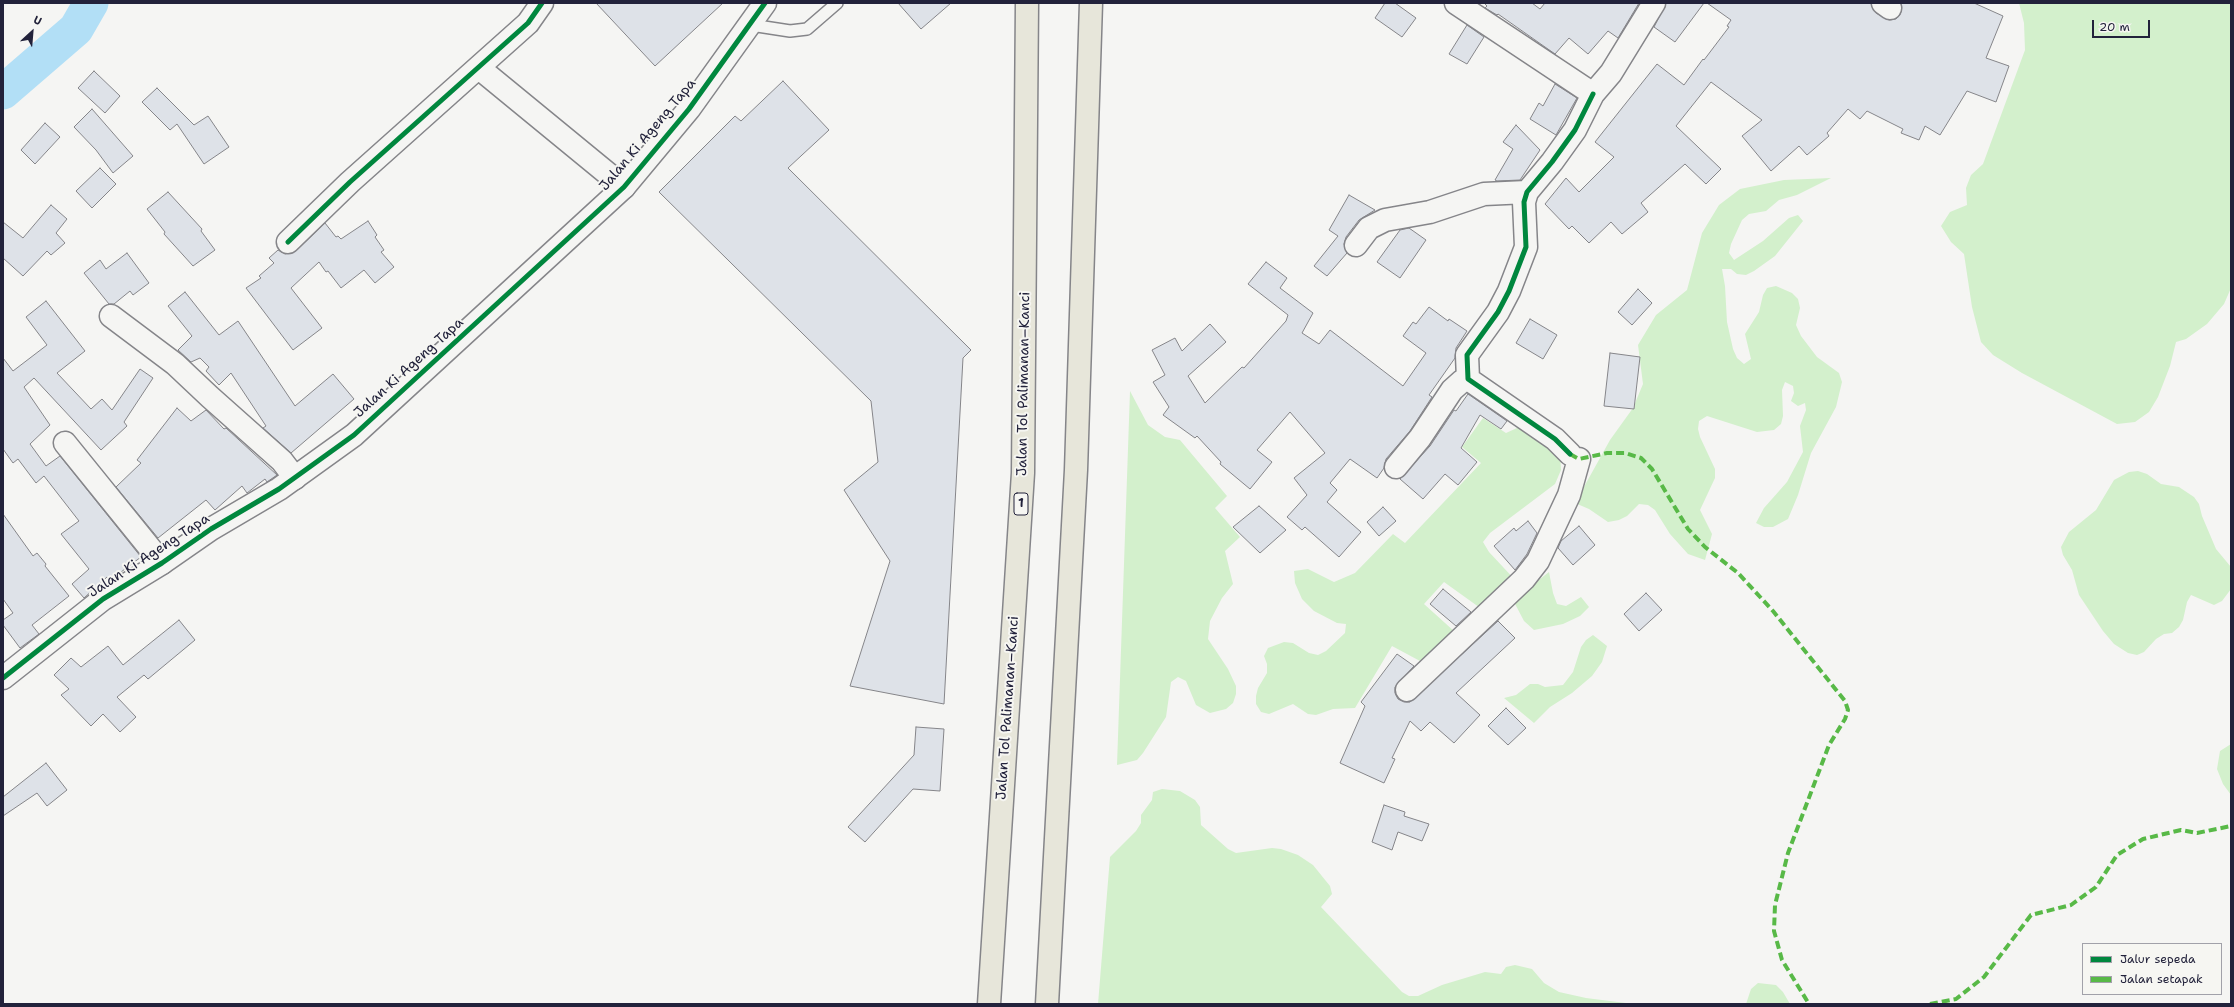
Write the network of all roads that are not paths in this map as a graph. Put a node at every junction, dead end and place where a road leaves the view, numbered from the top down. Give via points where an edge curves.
1 (542, 3) edge
2 (765, 3) edge
3 (837, 3) edge
4 (1027, 3) edge
5 (1091, 3) edge
6 (1456, 3) edge
7 (1654, 3) edge
8 (751, 26) junction
9 (479, 68) junction
10 (1593, 94) junction
11 (624, 187) junction
12 (1527, 192) junction
13 (288, 242) dead end
14 (1356, 245) dead end
15 (111, 316) dead end
16 (1468, 379) junction
17 (65, 443) dead end
18 (1396, 467) dead end
19 (295, 478) junction
20 (162, 563) junction
21 (3, 678) edge
22 (1407, 690) dead end
23 (989, 1004) edge
24 (1047, 1004) edge

1 - 9 street via 528,23
2 - 8 street, Jalan Ki Ageng Tapa
3 - 8 lane via 807,29 790,31
4 - 23 highway, Jalan Tol Palimanan–Kanci / 1 via 1023,473
5 - 24 highway via 1076,470
6 - 10 street
7 - 10 street via 1611,73
8 - 11 street, Jalan Ki Ageng Tapa via 689,109
9 - 11 street
9 - 13 street via 350,182
10 - 12 street via 1575,130
11 - 19 street, Jalan Ki Ageng Tapa via 354,435
12 - 14 street via 1484,194 1430,212 1385,220 1368,228
12 - 16 street via 1524,202 1526,247 1498,312 1467,355
15 - 19 street via 175,364 282,462
16 - 18 street via 1452,390 1420,438
16 - 22 street via 1555,439 1575,457 1569,495 1538,562 1524,579
17 - 20 street
19 - 20 street, Jalan Ki Ageng Tapa via 211,529
20 - 21 street, Jalan Ki Ageng Tapa via 103,599

